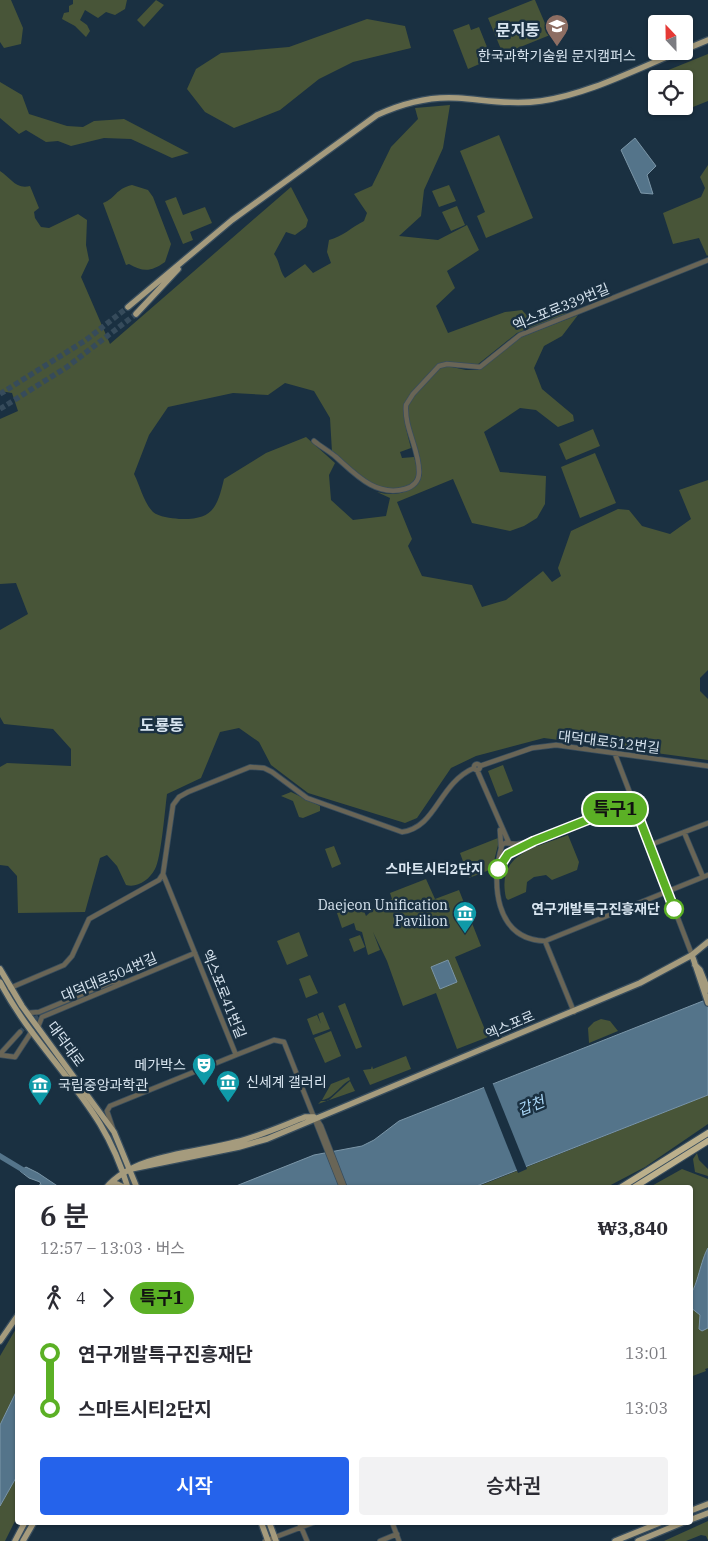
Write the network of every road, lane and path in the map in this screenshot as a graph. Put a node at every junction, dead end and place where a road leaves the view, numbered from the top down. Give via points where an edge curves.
1 (708, 40) edge
2 (693, 46) edge
3 (659, 60) edge
4 (194, 251) junction
5 (708, 260) edge
6 (128, 307) tunnel mouth
7 (136, 314) tunnel mouth
8 (314, 441) dead end
9 (615, 754) junction
10 (708, 766) edge
11 (477, 768) junction
12 (633, 802) junction
13 (708, 823) edge
14 (499, 824) junction
15 (684, 832) junction
16 (534, 841) junction
17 (510, 844) junction
18 (650, 846) junction
19 (501, 848) junction
20 (509, 854) junction
21 (498, 869) junction
22 (163, 874) junction
23 (705, 876) edge
24 (667, 891) junction
25 (545, 942) junction
26 (708, 942) edge
27 (195, 953) junction
28 (692, 956) junction
29 (695, 965) junction
30 (0, 969) edge
31 (0, 982) edge
32 (10, 988) junction
33 (708, 990) edge
34 (708, 1003) edge
35 (65, 1005) junction
36 (574, 1012) junction
37 (27, 1013) junction
38 (38, 1027) junction
39 (32, 1031) junction
40 (20, 1032) tunnel mouth
41 (5, 1046) junction
42 (0, 1055) edge
43 (236, 1055) junction
44 (8, 1057) junction
45 (315, 1117) junction
46 (708, 1129) edge
47 (114, 1132) junction
48 (708, 1133) edge
49 (708, 1142) edge
50 (684, 1153) junction
51 (130, 1169) junction
52 (123, 1172) junction
53 (110, 1185) edge
54 (126, 1185) edge
55 (136, 1185) edge
56 (342, 1185) edge
57 (625, 1185) edge
58 (637, 1185) edge
59 (15, 1319) edge
60 (0, 1341) edge
61 (708, 1504) edge
62 (693, 1511) edge
63 (708, 1513) edge
64 (693, 1519) edge
65 (23, 1525) edge
66 (32, 1525) edge
67 (262, 1525) edge
68 (270, 1525) edge
69 (300, 1525) edge
70 (393, 1525) edge
71 (655, 1525) edge
72 (677, 1525) edge
73 (397, 1534) junction
74 (276, 1539) edge
75 (15, 1541) edge
76 (23, 1541) edge
77 (267, 1541) edge
78 (307, 1541) edge
79 (380, 1541) edge
80 (399, 1541) edge
81 (616, 1541) edge
82 (638, 1541) edge

1 - 2 main road
3 - 4 main road via 569,95 540,102 438,98 395,107 357,128
4 - 6 main road
4 - 7 main road
5 - 8 street, 엑스포로339번길 via 520,334 480,367 447,364 436,369 406,405 407,423 420,470 413,486 391,491 375,488
9 - 10 street, 대덕대로512번길
9 - 11 street, 대덕대로512번길 via 588,748 532,748
9 - 12 street
11 - 14 street
11 - 22 street, 대덕대로512번길 via 461,774 452,783 421,826 402,832 307,798 272,772 250,767 179,797 170,814
12 - 16 street
12 - 18 street
13 - 15 street
14 - 17 street
14 - 19 street
15 - 18 street
15 - 23 street
16 - 17 street
16 - 20 street
17 - 19 street via 503,844
17 - 20 street via 513,848
18 - 24 street
19 - 20 street via 502,852
19 - 21 street
20 - 21 street
21 - 25 street via 496,897 506,918 521,934
22 - 27 street, 엑스포로41번길
22 - 32 street via 159,880 89,919 72,956 64,964
23 - 24 street
24 - 25 street
24 - 28 street
25 - 36 street
26 - 28 main road, 엑스포로
27 - 35 street, 대덕대로504번길
27 - 43 street, 엑스포로41번길
28 - 29 main road
28 - 36 main road, 엑스포로
29 - 33 main road
29 - 34 main road
30 - 32 main road, 대덕대로
31 - 39 main road, 대덕대로 via 10,1002
32 - 37 main road, 대덕대로
35 - 37 street
35 - 38 street, 대덕대로504번길 via 42,1017
36 - 45 main road, 엑스포로
37 - 38 main road, 대덕대로
38 - 47 main road, 대덕대로
39 - 44 street via 17,1055
39 - 52 main road, 대덕대로 via 100,1124
40 - 41 street
41 - 42 street
41 - 44 street
42 - 44 street
43 - 45 street, 엑스포로41번길 via 274,1040 282,1041
43 - 47 street via 110,1106 107,1111
45 - 51 main road, 엑스포로 via 237,1142 138,1164
45 - 56 street
46 - 50 highway
47 - 51 main road, 대덕대로
48 - 50 highway
49 - 50 highway
50 - 57 highway
50 - 58 highway
51 - 52 main road, 엑스포로
51 - 55 main road, 대덕대로
52 - 53 main road
52 - 54 main road, 대덕대로
59 - 60 main road
61 - 62 main road
63 - 64 main road
65 - 75 main road
66 - 76 main road
67 - 77 main road
68 - 74 main road
69 - 74 street
69 - 78 street
70 - 73 street
71 - 81 main road
72 - 82 main road
73 - 79 street
73 - 80 street
74 - 77 street

